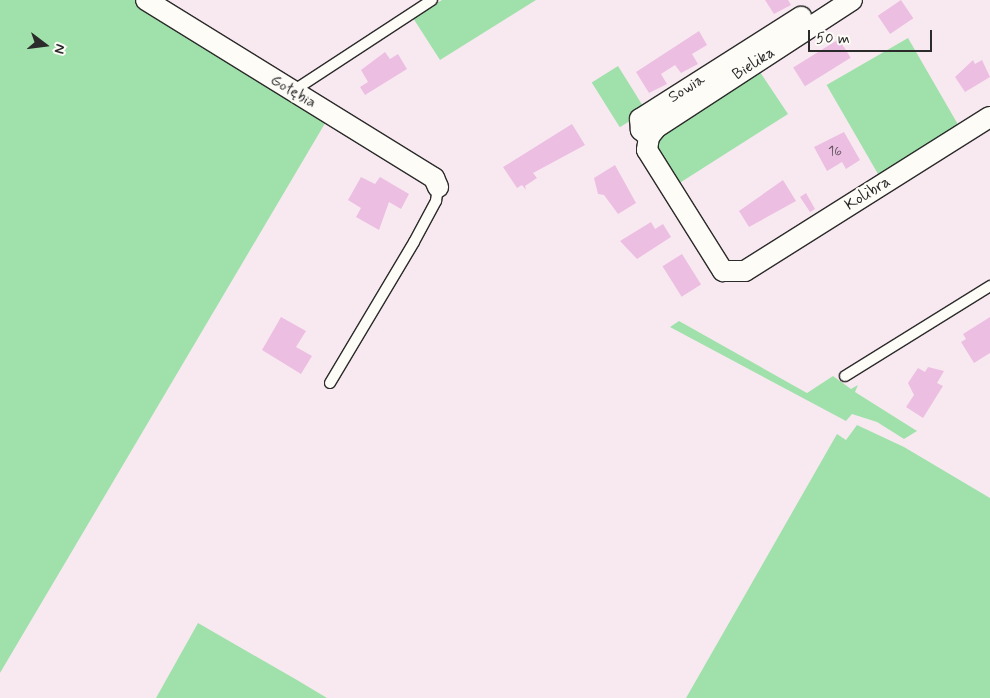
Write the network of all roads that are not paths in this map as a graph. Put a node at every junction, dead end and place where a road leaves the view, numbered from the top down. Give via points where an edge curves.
1 (146, 0) edge
2 (432, 0) edge
3 (827, 0) edge
4 (852, 0) edge
5 (293, 91) junction
6 (990, 117) edge
7 (651, 126) junction
8 (438, 186) joint
9 (990, 286) edge
10 (846, 376) dead end
11 (330, 383) dead end

1 - 5 street, Gołębia
2 - 5 lane
3 - 7 street, Sowia
4 - 7 street, Bielika
5 - 8 street, Gołębia via 434,178
6 - 7 street, Kolibra via 745,271 723,271 647,150
8 - 11 lane via 436,201 414,242
9 - 10 lane

